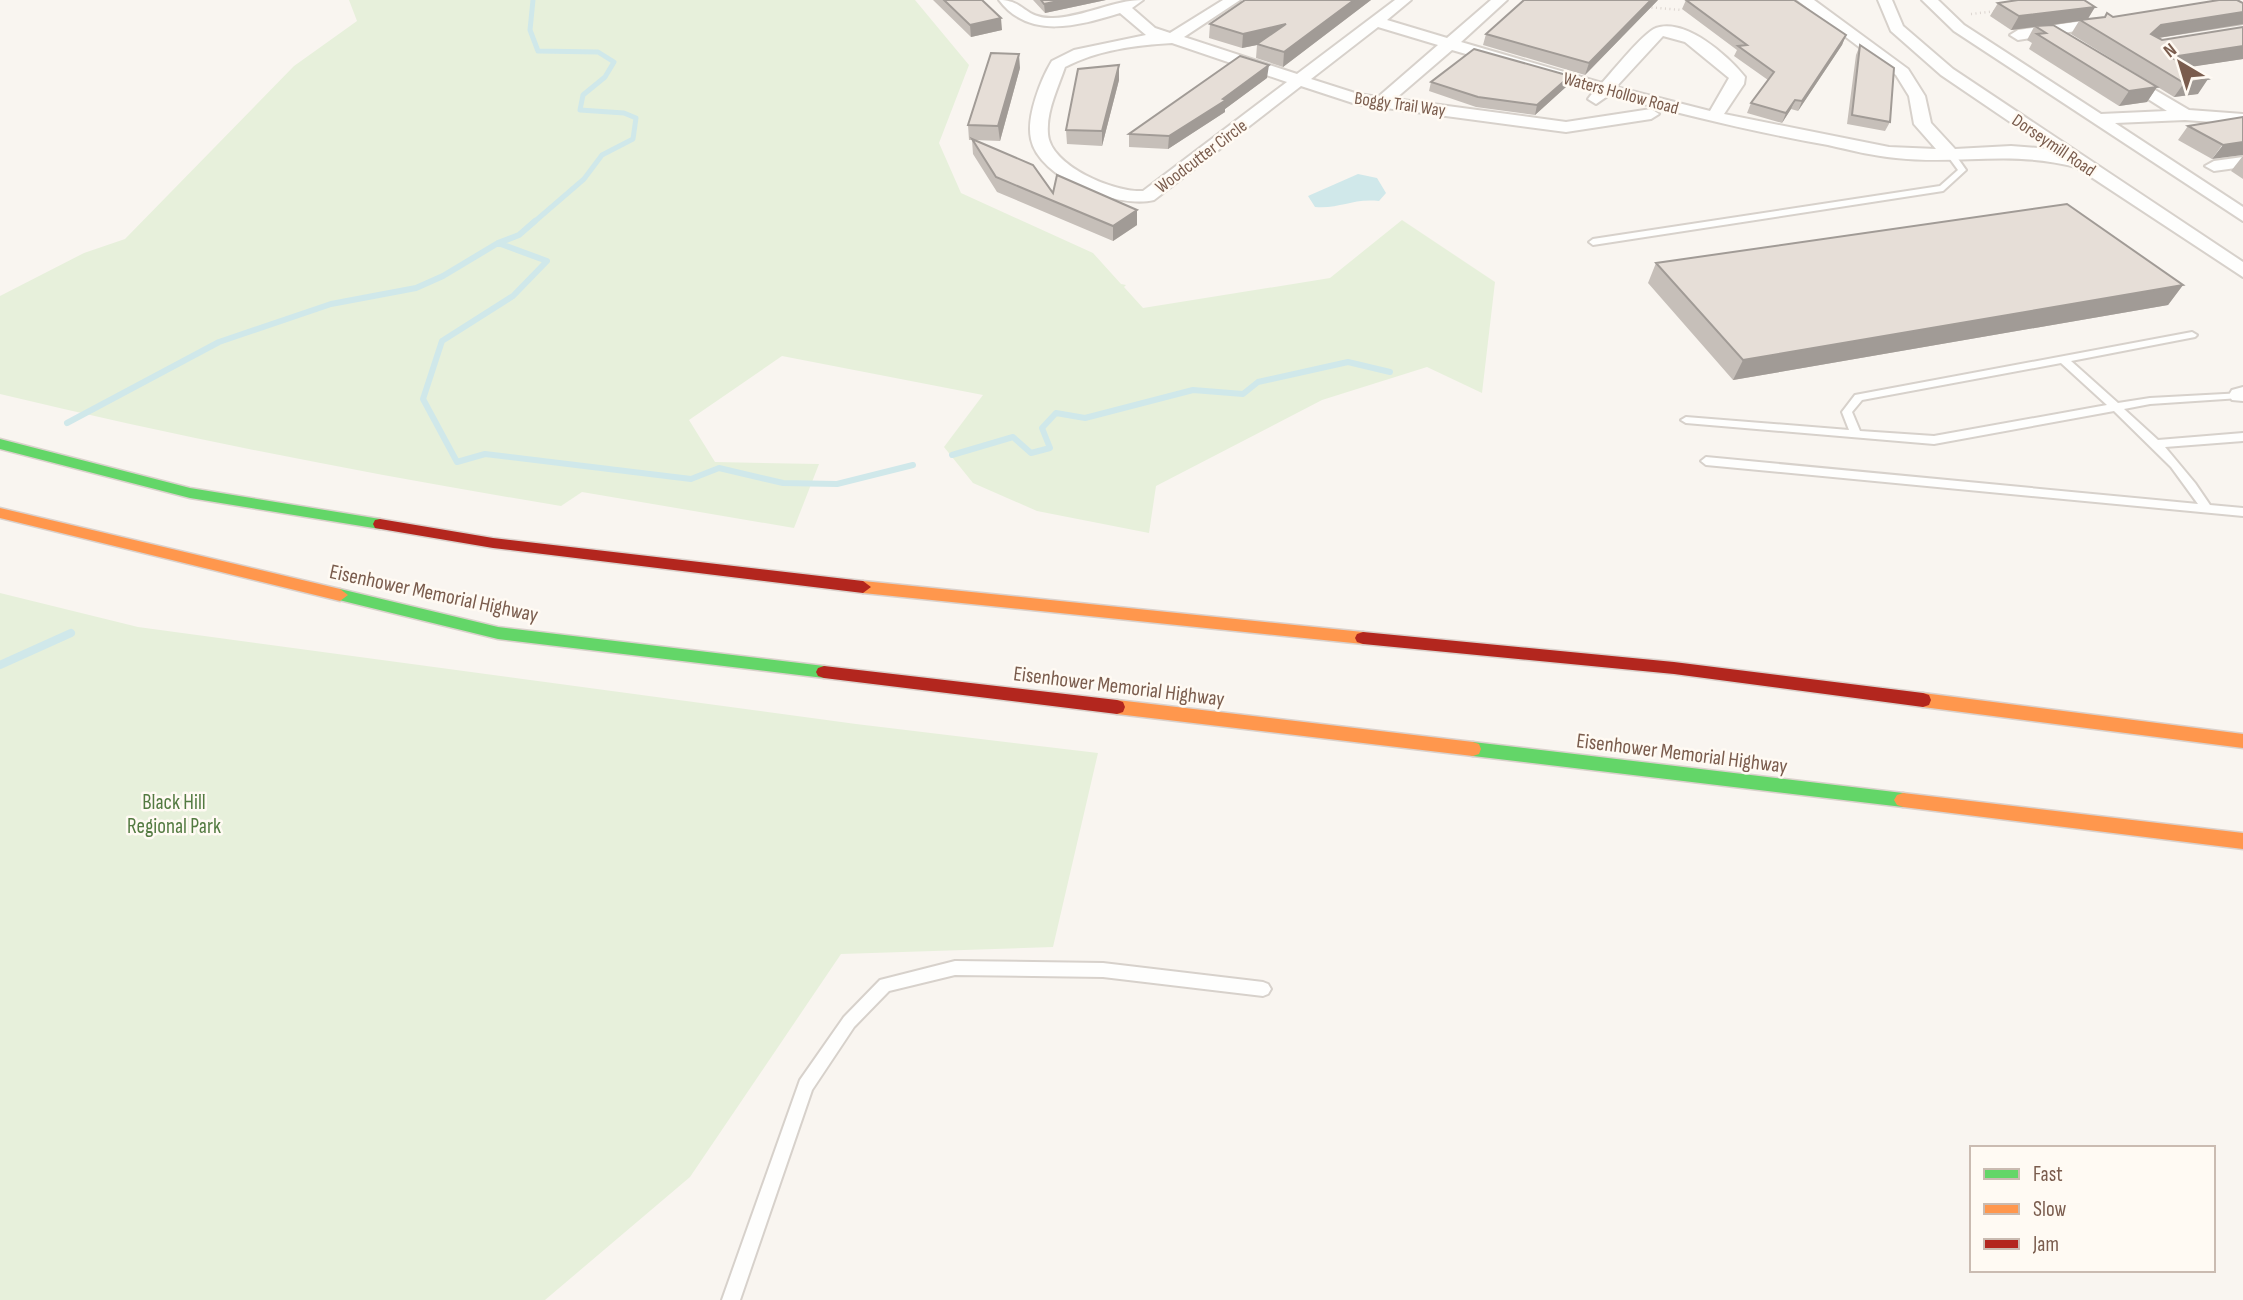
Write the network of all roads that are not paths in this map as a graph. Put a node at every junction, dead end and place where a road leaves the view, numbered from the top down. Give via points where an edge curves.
1 (1006, 0) edge
2 (1233, 0) edge
3 (1404, 0) edge
4 (1500, 0) edge
5 (1804, 0) edge
6 (1885, 0) edge
7 (1929, 0) edge
8 (1130, 4) edge
9 (1377, 22) junction
10 (2091, 24) edge
11 (2049, 31) junction
12 (2018, 35) edge
13 (1171, 39) junction
14 (1449, 44) junction
15 (2072, 45) edge
16 (2106, 66) edge
17 (1300, 82) junction
18 (1606, 90) junction
19 (1381, 103) junction
20 (1651, 114) dead end
21 (2185, 115) junction
22 (1714, 117) junction
23 (2012, 117) junction
24 (2099, 119) junction
25 (2243, 119) edge
26 (1566, 127) junction
27 (2123, 134) junction
28 (1946, 150) junction
29 (2078, 162) junction
30 (2243, 162) edge
31 (2214, 166) dead end
32 (2243, 215) edge
33 (1593, 243) dead end
34 (2243, 271) edge
35 (2192, 335) dead end
36 (2063, 359) junction
37 (2242, 395) edge
38 (2116, 407) junction
39 (1686, 420) dead end
40 (1855, 432) junction
41 (2243, 437) edge
42 (0, 444) edge
43 (2158, 444) junction
44 (1706, 461) dead end
45 (2207, 509) junction
46 (2243, 512) edge
47 (0, 513) edge
48 (2243, 741) edge
49 (2243, 841) edge
50 (1263, 989) dead end
51 (732, 1300) edge

1 - 8 street via 1018,13 1043,23
2 - 13 street, Woodcutter Circle
3 - 9 street, Woodcutter Circle
4 - 14 street
5 - 28 street via 1902,72 1917,96 1923,124
6 - 23 street, Dorseymill Road via 1896,27 1947,72
7 - 24 street via 1958,28
8 - 13 street, Boggy Trail Way via 1150,31
9 - 14 street, Waters Hollow Road
9 - 17 street, Woodcutter Circle
10 - 11 street
11 - 12 street
11 - 15 street
13 - 17 street, Boggy Trail Way
13 - 17 street, Woodcutter Circle via 1080,53 1058,64 1039,134 1057,166 1121,195 1148,196
14 - 18 street, Waters Hollow Road
14 - 19 street
16 - 21 street
17 - 19 street, Boggy Trail Way
18 - 22 street, Waters Hollow Road
18 - 22 street via 1659,32 1670,30 1681,33 1737,77
18 - 26 street
19 - 26 street, Boggy Trail Way
20 - 26 street, Boggy Trail Way
21 - 24 street
21 - 25 street
21 - 27 street via 2184,121
22 - 28 street, Waters Hollow Road via 1894,153
23 - 28 street, Waters Hollow Road via 2017,131 2013,137
23 - 29 street, Dorseymill Road
24 - 27 street
27 - 32 street
28 - 29 street, Waters Hollow Road via 2040,150
28 - 33 lane via 1962,170 1943,188
29 - 34 street, Dorseymill Road
30 - 31 street
35 - 36 lane
36 - 38 lane
36 - 40 lane via 1858,397 1847,412
37 - 38 lane
38 - 40 lane via 1934,440
38 - 43 lane
39 - 40 lane
41 - 43 lane
42 - 48 highway via 190,494 493,542 965,599 1674,668
43 - 45 lane via 2188,475
44 - 45 lane
45 - 46 lane
47 - 49 highway, Eisenhower Memorial Highway via 498,633
50 - 51 lane via 1103,970 955,968 885,985 849,1022 806,1086

